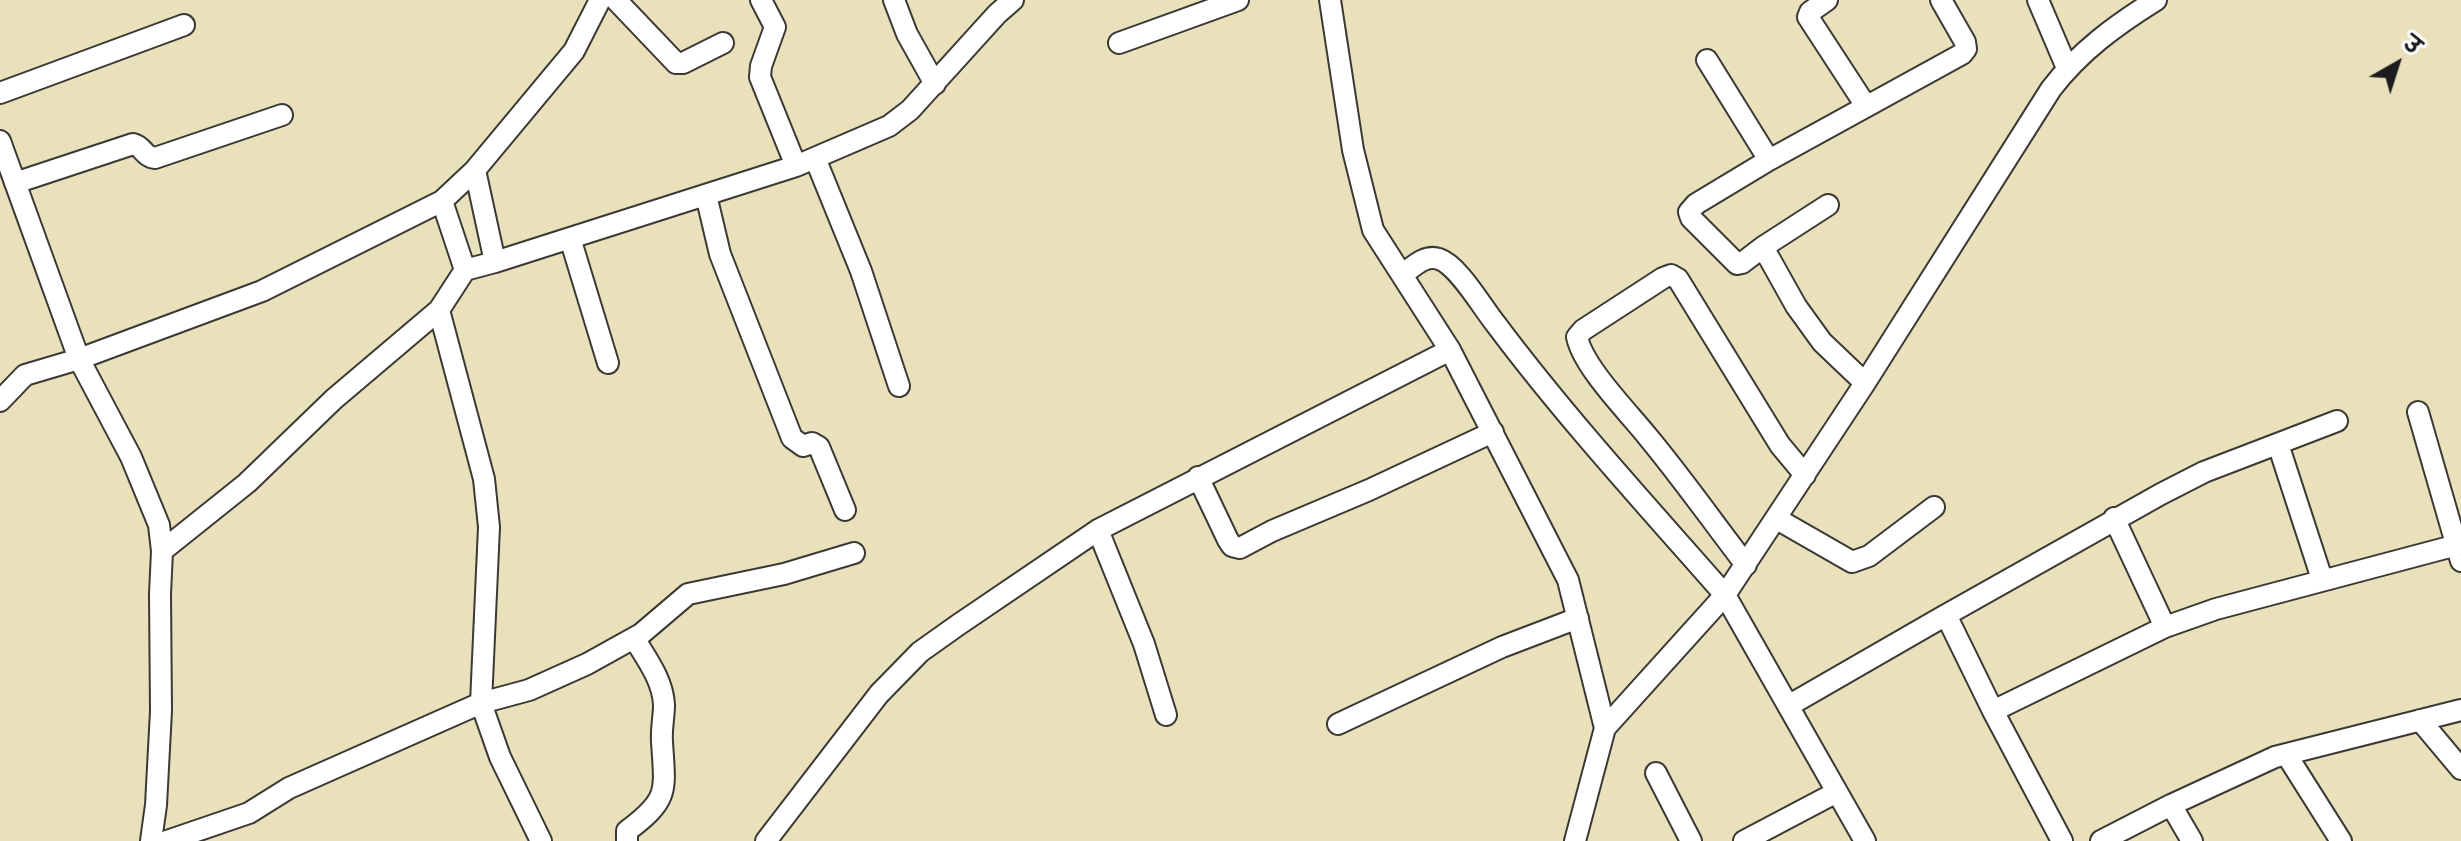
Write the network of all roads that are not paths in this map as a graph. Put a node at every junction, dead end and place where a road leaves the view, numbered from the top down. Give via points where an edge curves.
1 (600, 0) edge
2 (616, 0) edge
3 (761, 0) edge
4 (894, 0) edge
5 (1013, 0) edge
6 (1238, 0) edge
7 (1330, 0) edge
8 (1827, 0) edge
9 (1941, 0) edge
10 (2038, 0) edge
11 (2156, 0) edge
12 (184, 25) dead end
13 (723, 43) dead end
14 (1119, 43) dead end
15 (1707, 60) dead end
16 (2067, 68) junction
17 (935, 84) junction
18 (0, 93) edge
19 (1866, 106) junction
20 (282, 115) dead end
21 (0, 141) edge
22 (1769, 160) junction
23 (806, 162) junction
24 (475, 170) junction
25 (11, 191) edge
26 (706, 195) junction
27 (442, 201) junction
28 (1828, 205) dead end
29 (570, 238) junction
30 (1763, 247) junction
31 (495, 262) junction
32 (1414, 266) junction
33 (465, 270) junction
34 (439, 310) junction
35 (1450, 350) junction
36 (79, 359) junction
37 (608, 363) dead end
38 (25, 375) junction
39 (1865, 383) junction
40 (0, 384) edge
41 (899, 386) dead end
42 (0, 401) edge
43 (2418, 412) dead end
44 (2337, 421) dead end
45 (1493, 432) junction
46 (2278, 444) junction
47 (1805, 475) junction
48 (1198, 477) junction
49 (1934, 507) dead end
50 (845, 510) dead end
51 (2114, 518) junction
52 (1777, 519) junction
53 (1098, 530) junction
54 (162, 551) junction
55 (854, 553) dead end
56 (2459, 553) edge
57 (1746, 565) junction
58 (2322, 579) junction
59 (1725, 595) junction
60 (1946, 615) junction
61 (1578, 618) junction
62 (2165, 627) junction
63 (634, 638) junction
64 (481, 703) junction
65 (1788, 706) junction
66 (2461, 710) edge
67 (1993, 711) junction
68 (1166, 715) dead end
69 (2420, 720) junction
70 (1338, 724) dead end
71 (1605, 728) junction
72 (2286, 754) junction
73 (2461, 769) edge
74 (1656, 773) dead end
75 (1837, 792) junction
76 (2171, 805) junction
77 (151, 841) edge
78 (167, 841) edge
79 (541, 841) edge
80 (627, 841) edge
81 (766, 841) edge
82 (1575, 841) edge
83 (1691, 841) edge
84 (1744, 841) edge
85 (1865, 841) edge
86 (2062, 841) edge
87 (2101, 841) edge
88 (2192, 841) edge
89 (2341, 841) edge

1 - 24 street via 574,51
2 - 13 street via 676,63
3 - 23 street via 775,27 760,77
4 - 17 street
5 - 17 street
6 - 14 street
7 - 32 street via 1353,150 1373,230
8 - 19 street via 1808,17
9 - 19 street via 1966,49
10 - 16 street
11 - 16 street via 2118,23
12 - 18 street
15 - 22 street
16 - 39 street
17 - 23 street via 889,126
19 - 22 street
20 - 25 street via 155,158 133,144
21 - 25 street
22 - 30 street via 1689,212 1737,264
23 - 26 street
23 - 41 street via 861,271
24 - 27 street
24 - 31 street
25 - 36 street
26 - 29 street
26 - 50 street via 720,254 792,438 803,446 819,447
27 - 33 street
27 - 36 street via 262,291
28 - 30 street
29 - 31 street
29 - 37 street
30 - 39 street via 1822,342
31 - 33 street
32 - 35 street
32 - 59 street via 1437,258 1450,264 1586,435
33 - 34 street
34 - 54 street via 334,399 247,483
34 - 64 street via 484,479 489,527
35 - 45 street
35 - 48 street
36 - 38 street
36 - 54 street via 131,457 159,525
38 - 40 street
38 - 42 street
39 - 47 street
43 - 56 street
44 - 46 street
45 - 48 street via 1240,548 1228,540
45 - 61 street via 1568,580
46 - 51 street via 2204,472
46 - 58 street
47 - 52 street
47 - 57 street via 1780,445 1678,279 1663,278 1577,337 1621,405
48 - 53 street
49 - 52 street via 1869,556 1852,562
51 - 60 street
51 - 62 street
52 - 57 street
53 - 68 street
53 - 81 street via 920,652 879,694
54 - 77 street via 161,711
55 - 63 street via 688,594
56 - 58 street
57 - 59 street
58 - 62 street
59 - 65 street
59 - 71 street
60 - 65 street
60 - 67 street
61 - 70 street via 1502,647
61 - 71 street
62 - 67 street
63 - 64 street via 529,690
63 - 80 street via 656,675 664,703 666,783 653,810 627,831
64 - 78 street via 289,788 249,813
64 - 79 street via 500,757
65 - 75 street
66 - 69 street
67 - 86 street
69 - 72 street
69 - 73 street
71 - 82 street
72 - 76 street
72 - 89 street
74 - 83 street
75 - 84 street
75 - 85 street
76 - 87 street
76 - 88 street

